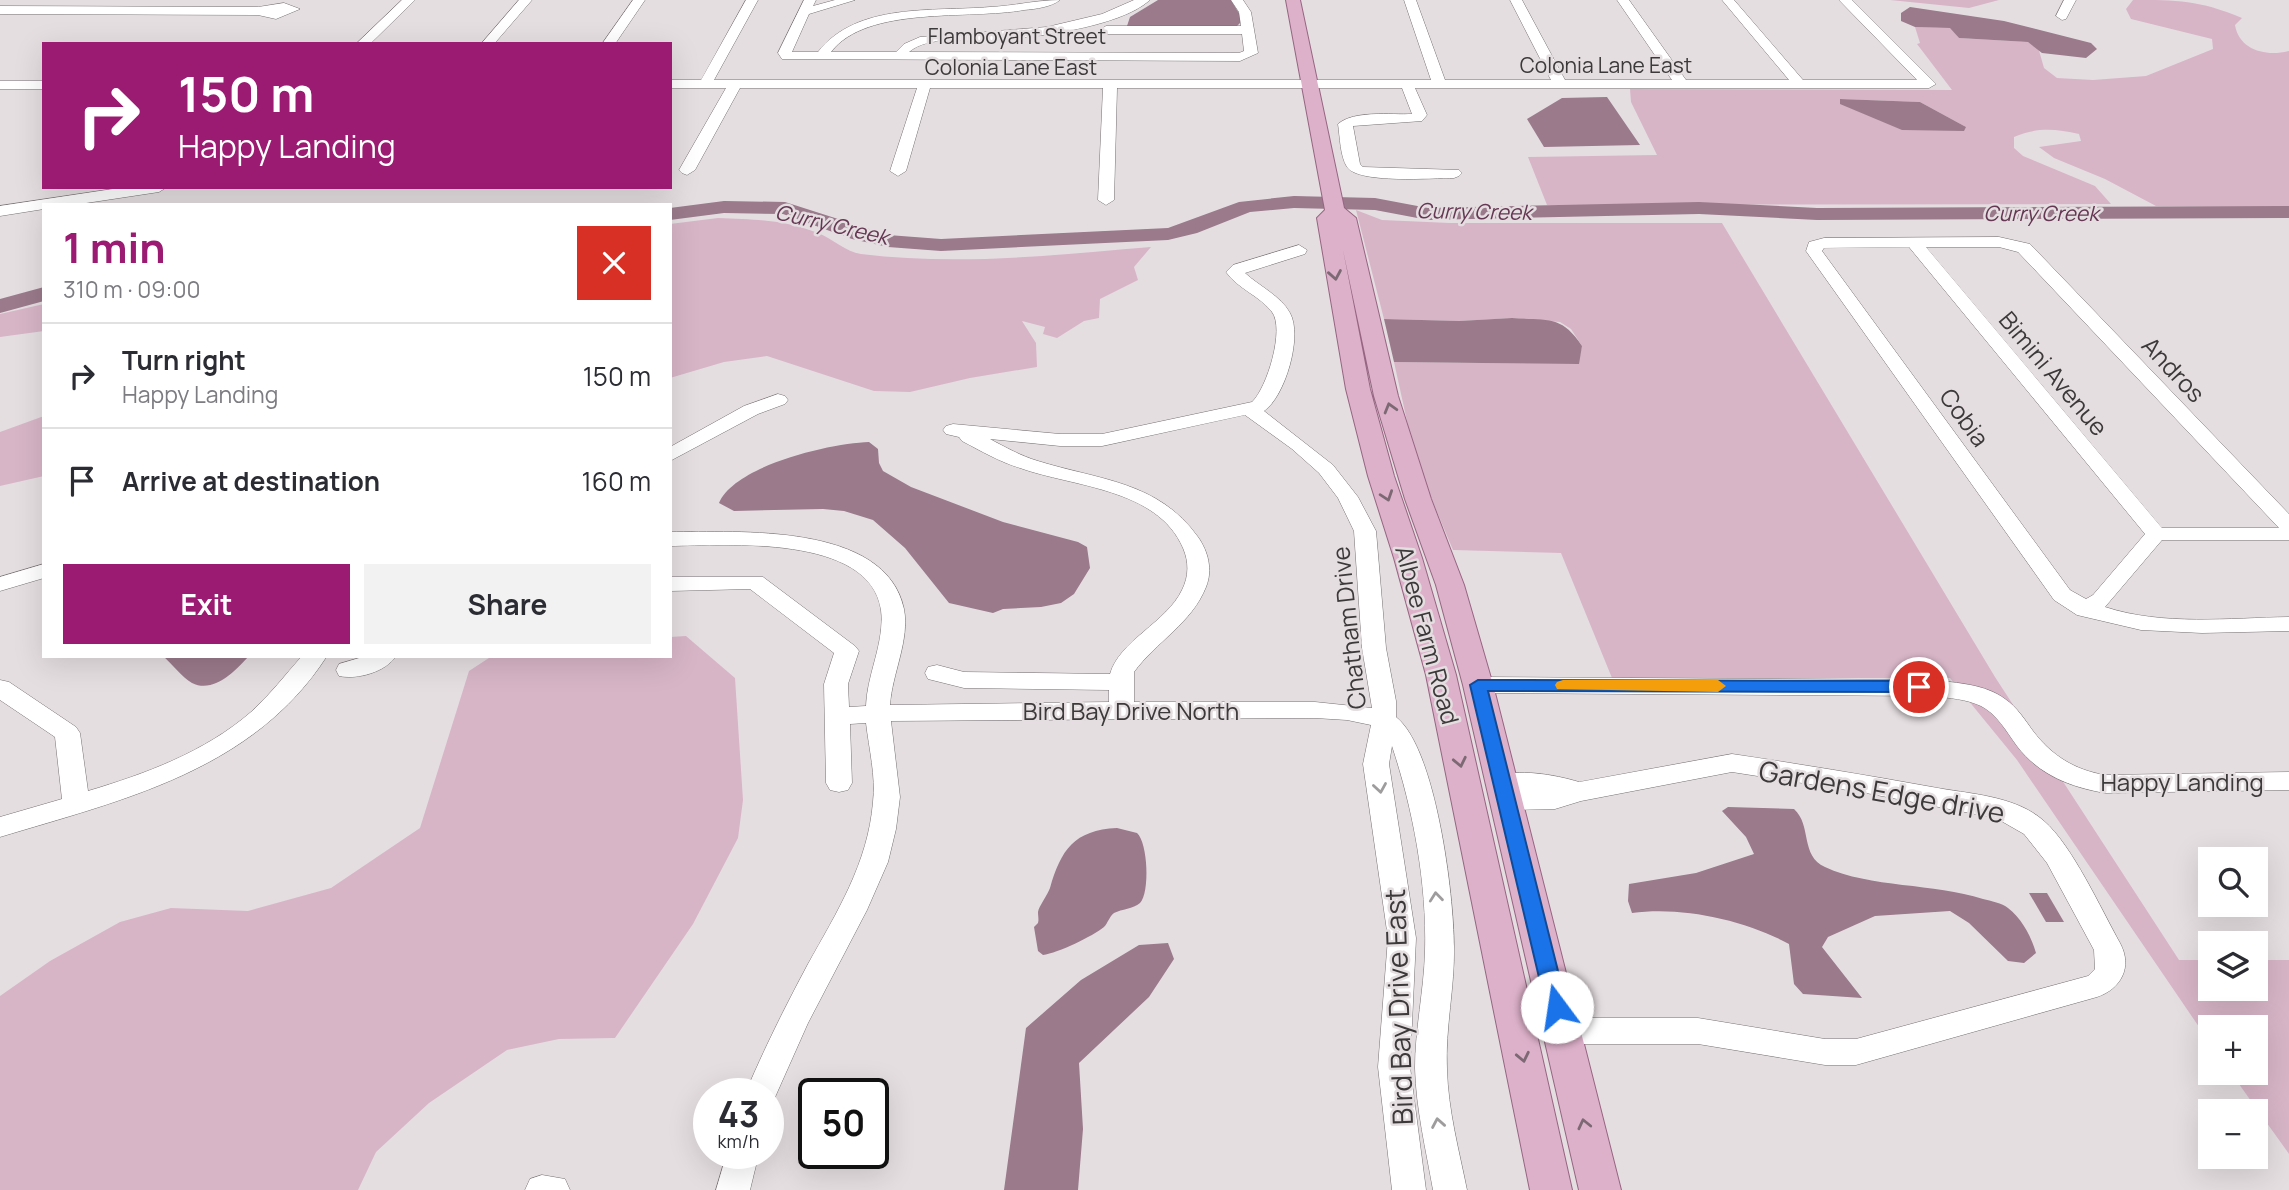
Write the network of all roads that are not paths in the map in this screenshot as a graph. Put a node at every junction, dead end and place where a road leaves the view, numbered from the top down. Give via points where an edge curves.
1 (409, 0) edge
2 (526, 0) edge
3 (639, 0) edge
4 (752, 0) edge
5 (849, 0) edge
6 (1054, 0) edge
7 (1144, 0) edge
8 (1237, 0) edge
9 (1293, 0) edge
10 (1410, 0) edge
11 (1516, 0) edge
12 (1623, 0) edge
13 (1728, 0) edge
14 (1845, 0) edge
15 (2070, 0) edge
16 (807, 6) edge
17 (0, 10) edge
18 (258, 11) dead end
19 (2062, 16) dead end
20 (1111, 22) junction
21 (1248, 30) junction
22 (364, 42) edge
23 (489, 42) edge
24 (609, 42) edge
25 (821, 57) junction
26 (900, 57) junction
27 (1110, 57) junction
28 (672, 84) edge
29 (705, 84) junction
30 (735, 84) junction
31 (0, 85) edge
32 (42, 85) edge
33 (1110, 85) junction
34 (1310, 85) junction
35 (1408, 85) junction
36 (1440, 85) junction
37 (924, 86) junction
38 (1561, 86) junction
39 (1683, 86) junction
40 (1801, 86) junction
41 (687, 170) dead end
42 (898, 171) dead end
43 (1454, 173) dead end
44 (146, 189) edge
45 (1332, 198) junction
46 (1106, 200) dead end
47 (53, 203) edge
48 (42, 205) edge
49 (0, 211) edge
50 (1914, 243) junction
51 (1299, 250) dead end
52 (778, 400) dead end
53 (1251, 410) junction
54 (672, 454) edge
55 (2289, 526) edge
56 (2156, 534) junction
57 (2289, 534) edge
58 (672, 540) edge
59 (1403, 542) junction
60 (42, 572) edge
61 (0, 584) edge
62 (672, 584) edge
63 (2085, 610) junction
64 (2289, 624) edge
65 (313, 658) edge
66 (381, 658) edge
67 (348, 670) dead end
68 (937, 673) dead end
69 (1121, 682) junction
70 (1478, 685) junction
71 (0, 688) edge
72 (1121, 709) junction
73 (877, 713) junction
74 (838, 716) junction
75 (1384, 721) junction
76 (1492, 745) junction
77 (2289, 781) edge
78 (839, 783) dead end
79 (1504, 792) junction
80 (76, 804) junction
81 (0, 827) edge
82 (1562, 1031) junction
83 (768, 1078) edge
84 (739, 1169) edge
85 (542, 1190) edge
86 (553, 1190) edge
87 (733, 1190) edge
88 (1409, 1190) edge
89 (1450, 1190) edge
90 (1551, 1190) edge
91 (1600, 1190) edge

1 - 22 street
2 - 23 street
3 - 24 street
4 - 29 street
5 - 16 street
6 - 25 street via 1002,10 921,14 876,22 840,36
7 - 20 street
8 - 21 street
9 - 34 main road, Albee Farm Road
10 - 36 street
11 - 38 street
12 - 39 street
13 - 40 street
14 - 40 street, Colonia Lane East via 1929,83
15 - 19 street
16 - 25 street, Flamboyant Street via 785,53
17 - 18 street
20 - 21 street
20 - 26 street via 924,41 907,46
20 - 27 street
21 - 27 street, Flamboyant Street via 1251,53 1246,56
25 - 26 street, Flamboyant Street
26 - 27 street, Flamboyant Street
27 - 33 street
28 - 29 street, Colonia Lane East
29 - 30 street, Colonia Lane East
30 - 37 street, Colonia Lane East
30 - 41 street
31 - 32 street
33 - 34 street, Colonia Lane East
33 - 37 street, Colonia Lane East
33 - 46 street
34 - 35 street, Colonia Lane East
34 - 45 main road, Albee Farm Road
35 - 36 street, Colonia Lane East
35 - 43 street via 1420,114 1417,118 1345,124 1353,165 1368,173
36 - 38 street, Colonia Lane East
37 - 42 street
38 - 39 street, Colonia Lane East
39 - 40 street, Colonia Lane East
44 - 47 street
45 -> 59 main road, Albee Farm Road via 1327,218 1357,389
70 -> 45 main road, Albee Farm Road via 1389,405 1346,218
48 - 49 street
50 - 55 street, Andros via 1999,242 2021,247
50 - 56 street, Bimini Avenue
50 - 63 street, Cobia via 1824,243 1815,245 1814,251 2057,589
51 - 53 street via 1234,272 1277,307 1287,327 1273,389
52 - 54 street
53 - 69 street via 1102,440 953,430 1026,464 1139,496 1164,510 1182,528 1198,561 1194,589 1163,631 1126,665
53 - 75 street, Chatham Drive via 1326,468 1359,515 1370,571
56 - 57 street
56 - 63 street via 2101,600
58 - 73 street via 799,544 832,550 867,567 883,583 892,608
59 - 76 main road via 1424,548 1469,707
59 -> 90 main road, Albee Farm Road via 1441,675
60 - 61 street
62 - 74 street via 755,582 847,651 836,684
63 - 64 street via 2134,623
65 - 80 street via 272,706 219,746 153,780
66 - 67 street
68 - 69 street via 964,680
69 - 72 street
70 - 76 main road, Albee Farm Road
70 - 77 street, Happy Landing via 1933,688 1993,702 2045,761 2089,782
71 - 80 street via 66,733
72 - 73 street, Bird Bay Drive North
72 - 75 street, Bird Bay Drive North via 1327,710
73 - 74 street, Bird Bay Drive North
73 - 83 street via 887,788 876,858
74 - 78 street
75 -> 88 street, Bird Bay Drive East via 1376,764 1402,938 1394,1067
89 -> 75 street, Bird Bay Drive East via 1431,1070 1440,945 1434,877 1409,752
76 - 79 main road, Albee Farm Road
79 - 82 main road, Albee Farm Road
79 - 82 street, Gardens Edge drive via 1556,800 1732,763 2008,812 2038,831 2057,856 2103,937 2112,968 2097,985 1856,1052 1825,1052 1698,1031
80 - 81 street
91 -> 82 main road, Albee Farm Road
84 - 87 street
85 - 86 street

